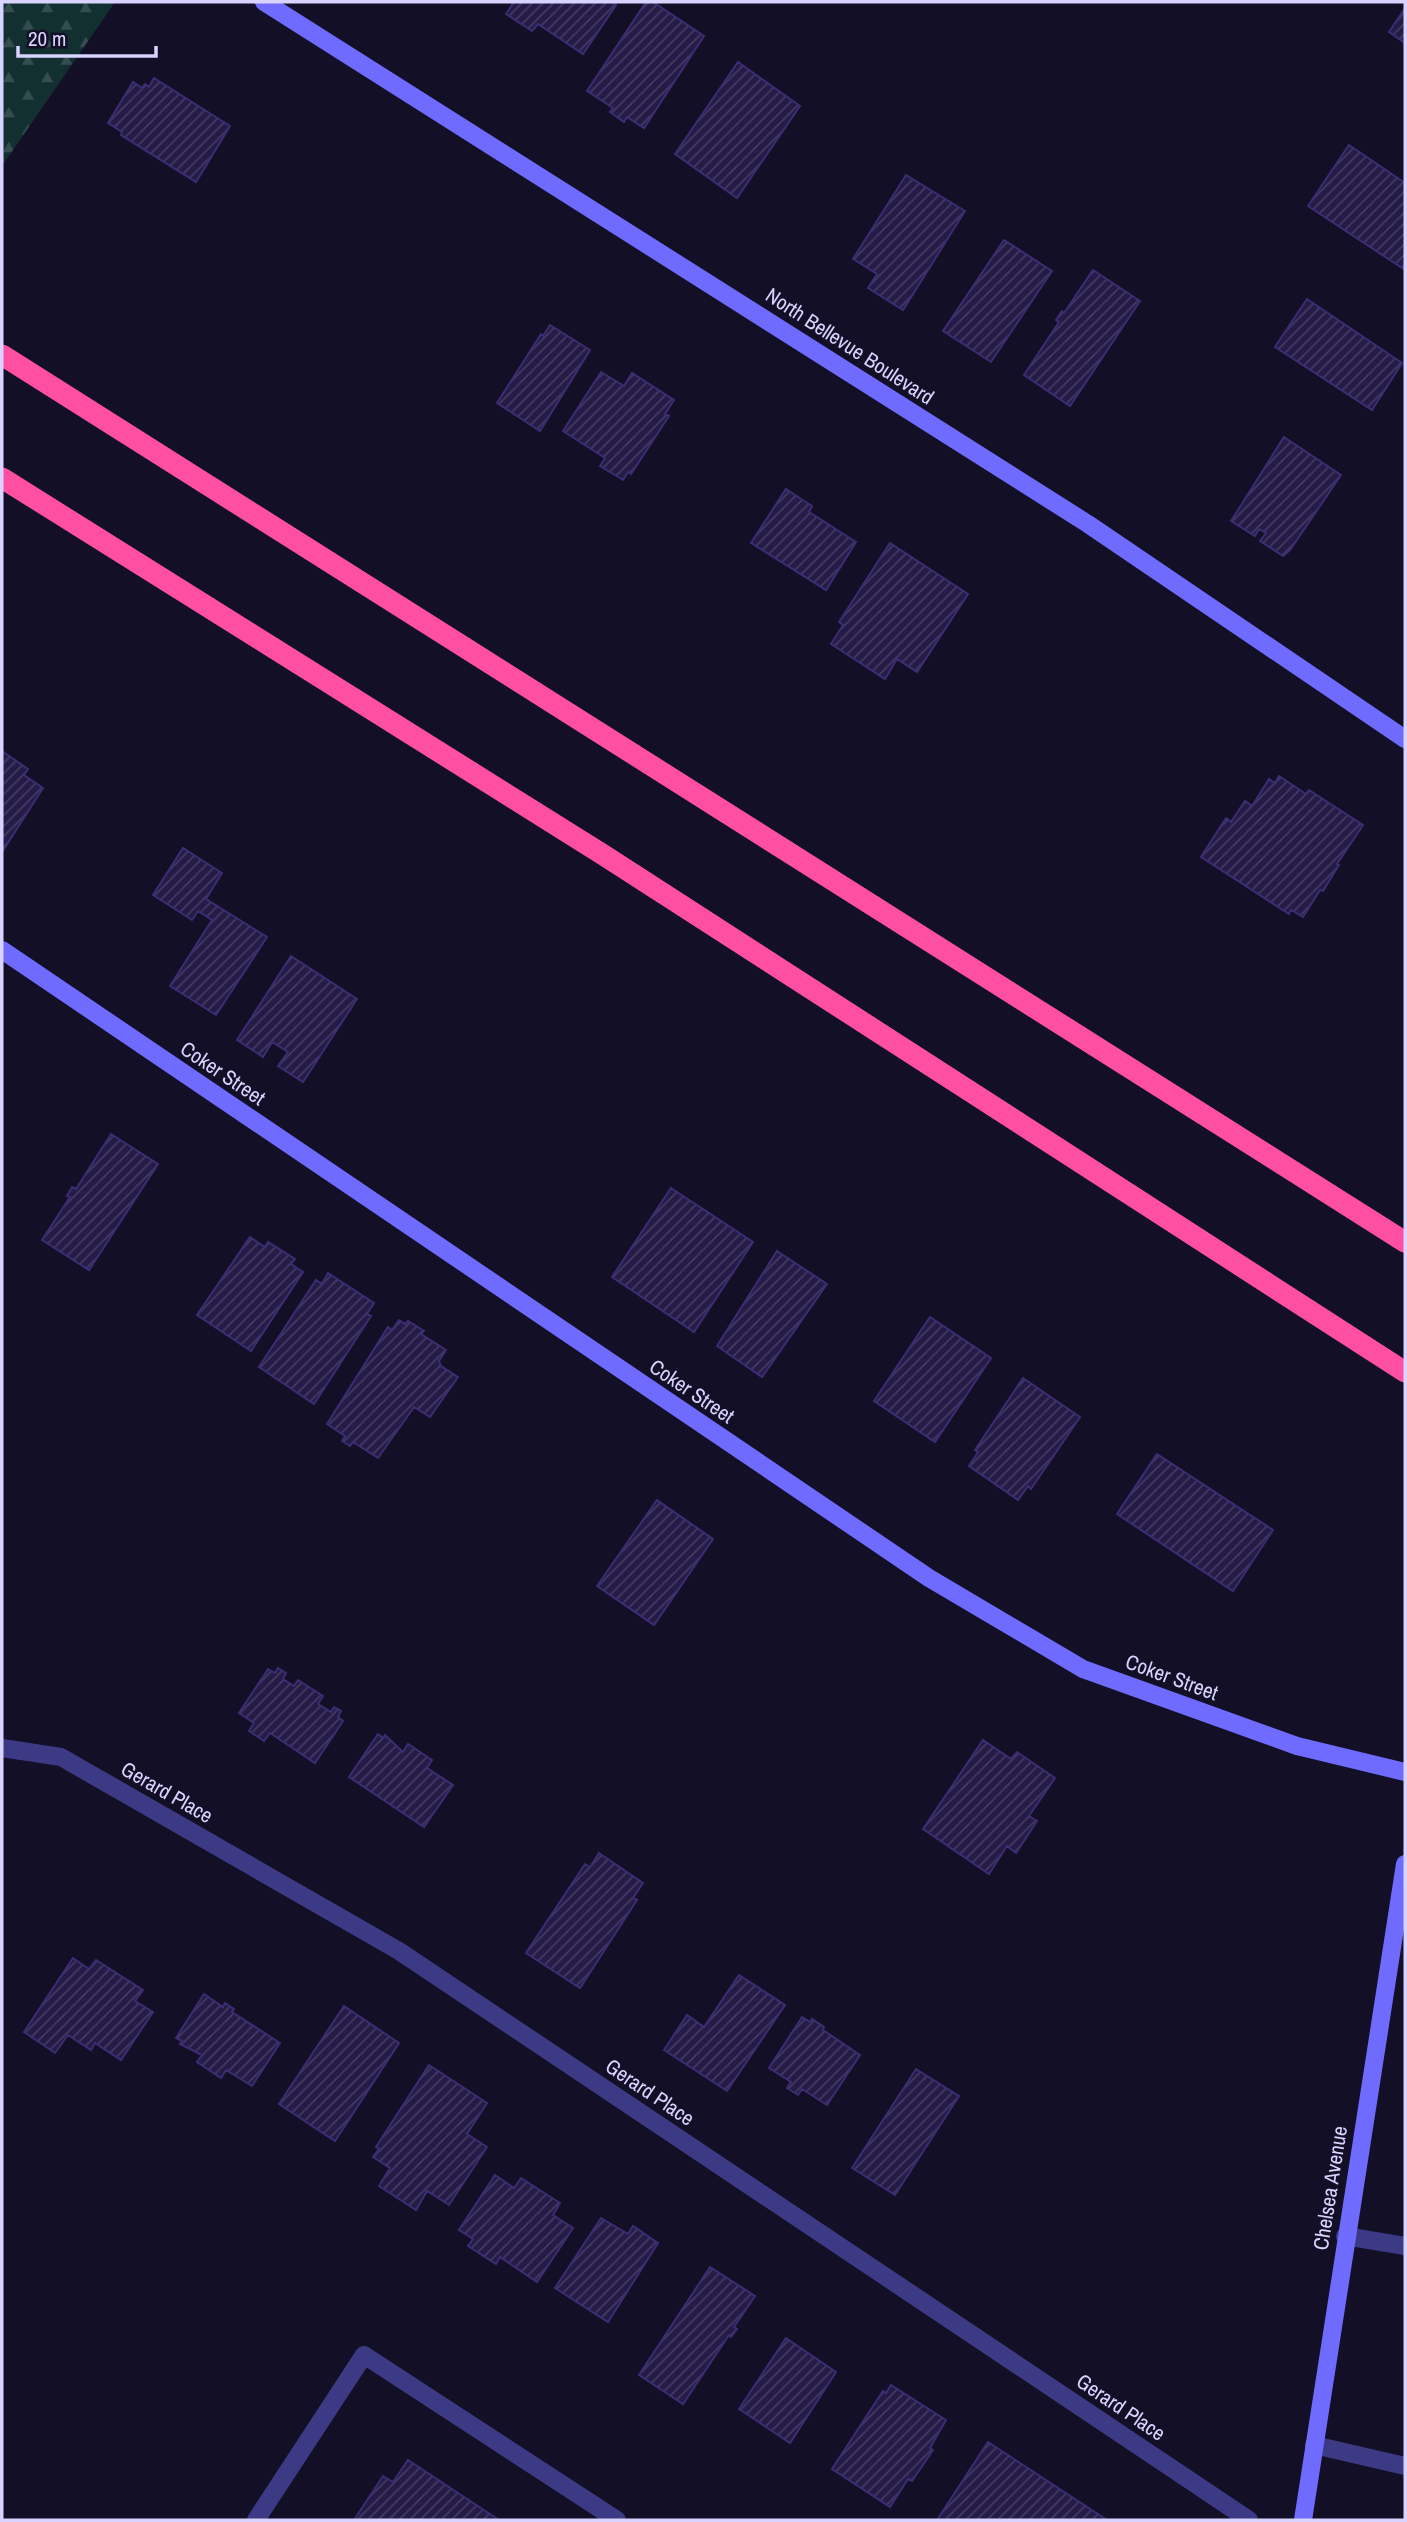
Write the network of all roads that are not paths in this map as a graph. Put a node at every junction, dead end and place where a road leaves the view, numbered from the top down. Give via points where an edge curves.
1 (264, 2) edge
2 (2, 355) edge
3 (2, 478) edge
4 (1405, 739) edge
5 (2, 950) edge
6 (1405, 1242) edge
7 (1405, 1372) edge
8 (2, 1748) edge
9 (1405, 1772) edge
10 (1405, 1864) edge
11 (1345, 2236) junction
12 (1405, 2245) edge
13 (1314, 2445) junction
14 (1405, 2466) edge
15 (256, 2520) edge
16 (617, 2520) edge
17 (1250, 2520) edge
18 (1303, 2520) edge

1 - 4 main road, North Bellevue Boulevard via 1088,524
2 - 6 highway
3 - 7 highway via 602,854
5 - 9 main road, Coker Street via 929,1578 1083,1669 1297,1746
8 - 17 street, Gerard Place via 61,1757 399,1951
10 - 11 main road, Chelsea Avenue
11 - 12 street
11 - 13 main road, Chelsea Avenue
13 - 14 street
13 - 18 main road, Chelsea Avenue
15 - 16 street via 364,2355

